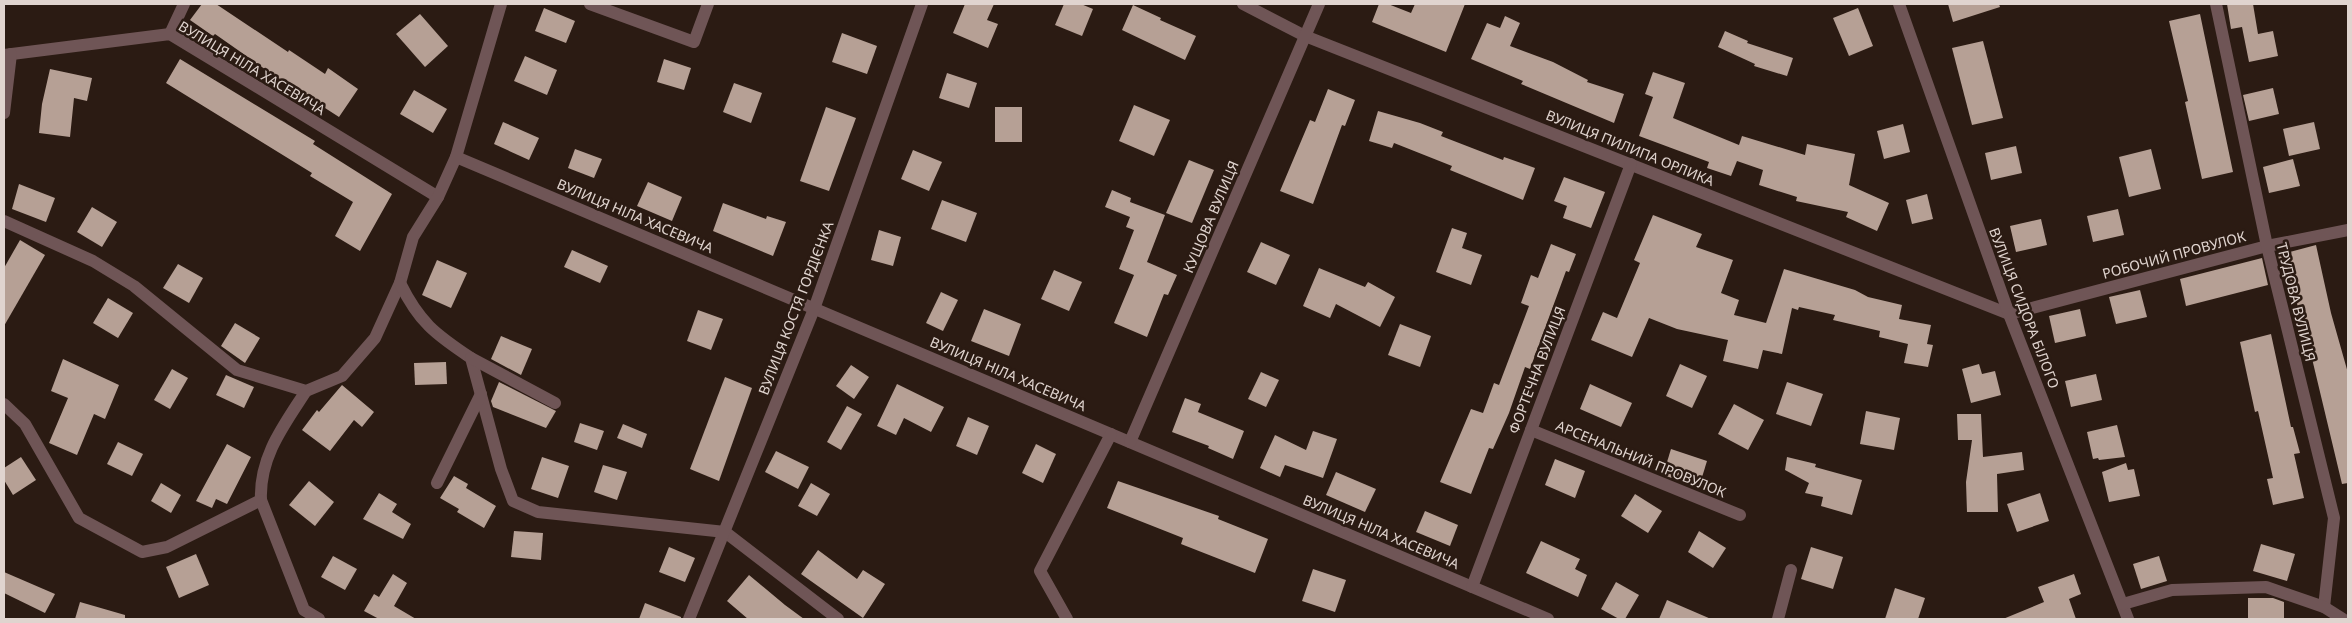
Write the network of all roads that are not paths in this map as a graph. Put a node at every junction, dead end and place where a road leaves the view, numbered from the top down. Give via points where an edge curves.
1 (184, 4) edge
2 (501, 4) edge
3 (590, 4) edge
4 (708, 4) edge
5 (922, 4) edge
6 (1243, 4) edge
7 (1319, 4) edge
8 (1899, 4) edge
9 (2216, 4) edge
10 (170, 34) junction
11 (1305, 36) junction
12 (7, 54) edge
13 (4, 113) edge
14 (456, 157) junction
15 (1631, 164) junction
16 (438, 197) junction
17 (4, 221) edge
18 (2348, 230) edge
19 (2267, 246) junction
20 (400, 283) junction
21 (814, 309) junction
22 (2009, 314) junction
23 (471, 358) junction
24 (306, 391) junction
25 (481, 394) junction
26 (555, 403) dead end
27 (4, 404) edge
28 (1531, 430) junction
29 (1111, 434) junction
30 (1130, 442) junction
31 (437, 483) dead end
32 (262, 500) junction
33 (1740, 515) dead end
34 (725, 532) junction
35 (1791, 570) dead end
36 (1472, 587) junction
37 (2123, 604) junction
38 (2324, 607) junction
39 (319, 619) edge
40 (689, 619) edge
41 (838, 619) edge
42 (1067, 619) edge
43 (1548, 619) edge
44 (1778, 619) edge
45 (2128, 619) edge
46 (2343, 619) edge

1 - 10 street
2 - 14 street
3 - 4 street via 694,42
5 - 21 street, ВУЛИЦЯ КОСТЯ ГОРДІЄНКА
6 - 11 street, ВУЛИЦЯ ПИЛИПА ОРЛИКА
7 - 11 street, КУЩОВА ВУЛИЦЯ
8 - 22 street, ВУЛИЦЯ СИДОРА БІЛОГО
9 - 19 street, ТРУДОВА ВУЛИЦЯ
10 - 12 street, ВУЛИЦЯ НІЛА ХАСЕВИЧА
10 - 16 street, ВУЛИЦЯ НІЛА ХАСЕВИЧА
11 - 15 street, ВУЛИЦЯ ПИЛИПА ОРЛИКА
11 - 30 street, КУЩОВА ВУЛИЦЯ
12 - 13 street
14 - 16 street
14 - 21 street, ВУЛИЦЯ НІЛА ХАСЕВИЧА
15 - 22 street, ВУЛИЦЯ ПИЛИПА ОРЛИКА
15 - 28 street, ФОРТЕЧНА ВУЛИЦЯ
16 - 20 street via 413,236
17 - 24 street via 93,261 134,286 237,370
18 - 19 street, РОБОЧИЙ ПРОВУЛОК
19 - 22 street, РОБОЧИЙ ПРОВУЛОК
19 - 38 street, ТРУДОВА ВУЛИЦЯ via 2334,518
20 - 23 street via 412,308 434,333
20 - 24 street via 370,344 342,376
21 - 29 street, ВУЛИЦЯ НІЛА ХАСЕВИЧА
21 - 34 street, ВУЛИЦЯ КОСТЯ ГОРДІЄНКА
22 - 37 street, ВУЛИЦЯ СИДОРА БІЛОГО
23 - 25 street
23 - 26 street
24 - 32 street via 272,444 261,484
25 - 31 street
25 - 34 street via 501,470 513,501 538,512
27 - 32 street via 25,424 80,518 142,552 167,547
28 - 33 street, АРСЕНАЛЬНИЙ ПРОВУЛОК
28 - 36 street, ФОРТЕЧНА ВУЛИЦЯ
29 - 30 street, ВУЛИЦЯ НІЛА ХАСЕВИЧА
29 - 42 street via 1040,571
30 - 36 street, ВУЛИЦЯ НІЛА ХАСЕВИЧА
32 - 39 street via 304,610
34 - 40 street, ВУЛИЦЯ КОСТЯ ГОРДІЄНКА
34 - 41 street
35 - 44 street
36 - 43 street, ВУЛИЦЯ НІЛА ХАСЕВИЧА
37 - 38 street via 2172,590 2266,587
37 - 45 street, ВУЛИЦЯ СИДОРА БІЛОГО
38 - 46 street

